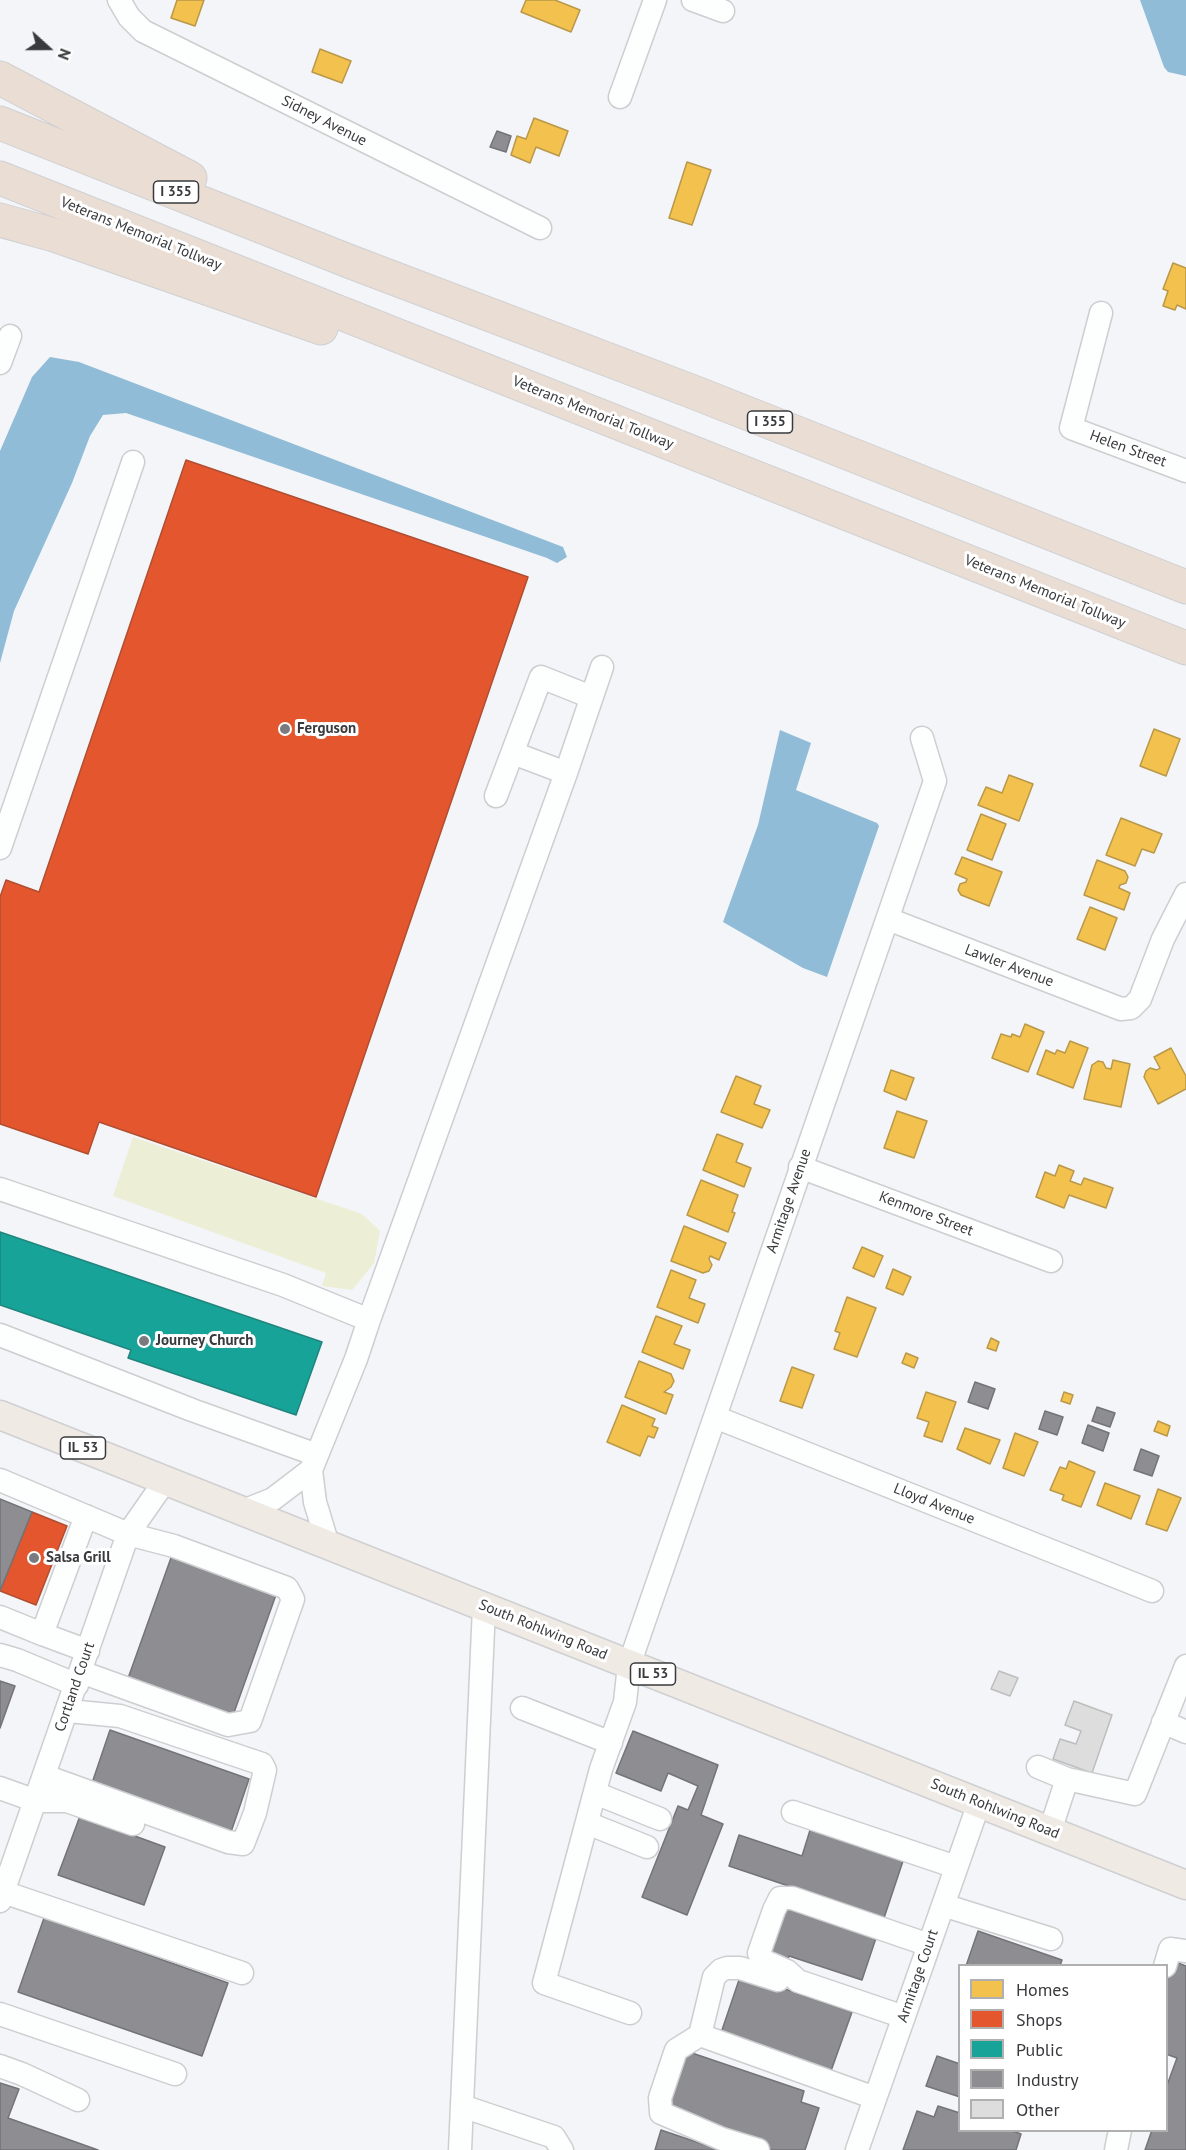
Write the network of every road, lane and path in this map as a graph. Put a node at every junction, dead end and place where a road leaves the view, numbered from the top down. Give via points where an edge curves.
1 (119, 0) edge
2 (655, 0) edge
3 (693, 0) edge
4 (723, 12) dead end
5 (0, 78) edge
6 (620, 97) dead end
7 (0, 123) edge
8 (0, 178) edge
9 (0, 220) edge
10 (540, 228) dead end
11 (351, 262) junction
12 (1101, 313) dead end
13 (10, 336) dead end
14 (0, 363) edge
15 (623, 425) junction
16 (134, 462) dead end
17 (1186, 471) edge
18 (1186, 587) edge
19 (1186, 648) edge
20 (602, 667) dead end
21 (591, 698) junction
22 (922, 738) dead end
23 (513, 753) junction
24 (566, 773) junction
25 (496, 796) dead end
26 (0, 848) edge
27 (1186, 894) edge
28 (888, 919) junction
29 (800, 1167) junction
30 (0, 1189) edge
31 (1051, 1261) dead end
32 (369, 1320) junction
33 (0, 1335) edge
34 (0, 1415) edge
35 (715, 1417) junction
36 (314, 1462) junction
37 (0, 1480) edge
38 (165, 1480) junction
39 (243, 1511) junction
40 (86, 1516) junction
41 (128, 1534) junction
42 (328, 1545) junction
43 (1152, 1591) dead end
44 (484, 1607) junction
45 (0, 1617) edge
46 (42, 1634) junction
47 (0, 1655) edge
48 (629, 1665) junction
49 (1186, 1666) edge
50 (82, 1669) junction
51 (522, 1708) dead end
52 (68, 1710) junction
53 (1163, 1722) junction
54 (1186, 1732) edge
55 (610, 1743) junction
56 (1038, 1767) dead end
57 (45, 1776) junction
58 (1067, 1779) junction
59 (0, 1788) edge
60 (595, 1793) junction
61 (36, 1801) junction
62 (979, 1803) junction
63 (793, 1812) dead end
64 (660, 1820) dead end
65 (587, 1823) junction
66 (1050, 1831) junction
67 (184, 1842) dead end
68 (647, 1846) dead end
69 (956, 1867) junction
70 (1186, 1885) edge
71 (2, 1896) edge
72 (943, 1905) junction
73 (1051, 1939) dead end
74 (929, 1945) junction
75 (1186, 1951) edge
76 (1165, 1964) edge
77 (242, 1973) dead end
78 (798, 1980) junction
79 (630, 2013) dead end
80 (0, 2014) edge
81 (904, 2017) junction
82 (700, 2035) junction
83 (0, 2066) edge
84 (175, 2074) dead end
85 (875, 2098) junction
86 (78, 2100) dead end
87 (462, 2106) junction
88 (1120, 2132) edge
89 (460, 2150) edge
90 (561, 2150) edge
91 (758, 2150) edge
92 (857, 2150) edge
93 (1116, 2150) edge

1 - 10 street, Sidney Avenue via 143,32
2 - 6 street
3 - 4 street
5 - 11 highway
7 - 11 highway, I 355
8 - 15 highway, Veterans Memorial Tollway
9 - 15 highway via 54,235 377,348
11 - 18 highway, I 355 via 696,393
12 - 17 street, Helen Street via 1071,428
13 - 14 street
15 - 19 highway, Veterans Memorial Tollway
16 - 26 street
20 - 21 street
21 - 23 street via 541,677
21 - 24 street
22 - 28 street, Armitage Avenue via 935,781
23 - 24 street
23 - 25 street
24 - 32 street
27 - 28 street, Lawler Avenue via 1163,939 1140,999 1131,1008 1121,1009
28 - 29 street, Armitage Avenue
29 - 31 street, Kenmore Street
29 - 35 street, Armitage Avenue
30 - 32 street via 283,1285
32 - 36 street
33 - 36 street
34 - 38 main road, South Rohlwing Road / IL 53
35 - 43 street, Lloyd Avenue
35 - 48 street, Armitage Avenue
36 - 39 street via 273,1499
36 - 42 street via 315,1502
37 - 40 street
38 - 39 main road, South Rohlwing Road / IL 53
38 - 41 street, Cortland Court
39 - 42 main road, South Rohlwing Road / IL 53
40 - 41 street
40 - 46 street
41 - 50 street, Cortland Court
41 - 50 street via 174,1546 287,1588 293,1599 250,1721 228,1725
42 - 44 main road, South Rohlwing Road / IL 53
44 - 48 main road, South Rohlwing Road / IL 53
44 - 87 street
45 - 46 street
46 - 50 street
47 - 50 street
48 - 55 street, Armitage Avenue via 625,1702
48 - 62 main road, South Rohlwing Road / IL 53
49 - 53 street
50 - 52 street, Cortland Court
51 - 55 street
52 - 57 street, Cortland Court
52 - 57 street via 120,1716 262,1764 265,1770 255,1813 243,1844 228,1842
53 - 54 street
53 - 58 street via 1135,1794
55 - 60 street, Armitage Avenue
56 - 58 street
57 - 61 street, Cortland Court
58 - 66 street
59 - 61 street
60 - 64 street
60 - 65 street, Armitage Avenue
61 - 67 street via 67,1801
61 - 71 street, Cortland Court
62 - 66 main road, South Rohlwing Road / IL 53
62 - 69 street, Armitage Court
63 - 69 street
65 - 68 street
65 - 79 street, Armitage Avenue via 544,1983
66 - 70 main road, South Rohlwing Road / IL 53
69 - 72 street, Armitage Court
71 - 77 street
72 - 73 street
72 - 74 street, Armitage Court
74 - 78 street via 792,1898 780,1898 759,1953 762,1960
74 - 81 street, Armitage Court
75 - 76 street via 1170,1948
78 - 81 street
78 - 82 street via 784,1982 740,1968 721,1970 714,1977
80 - 84 street
81 - 85 street, Armitage Court
82 - 85 street
82 - 91 street via 676,2050 660,2098 661,2113
83 - 86 street
85 - 92 street, Armitage Court
87 - 89 street
87 - 90 street via 554,2137
88 - 93 street

